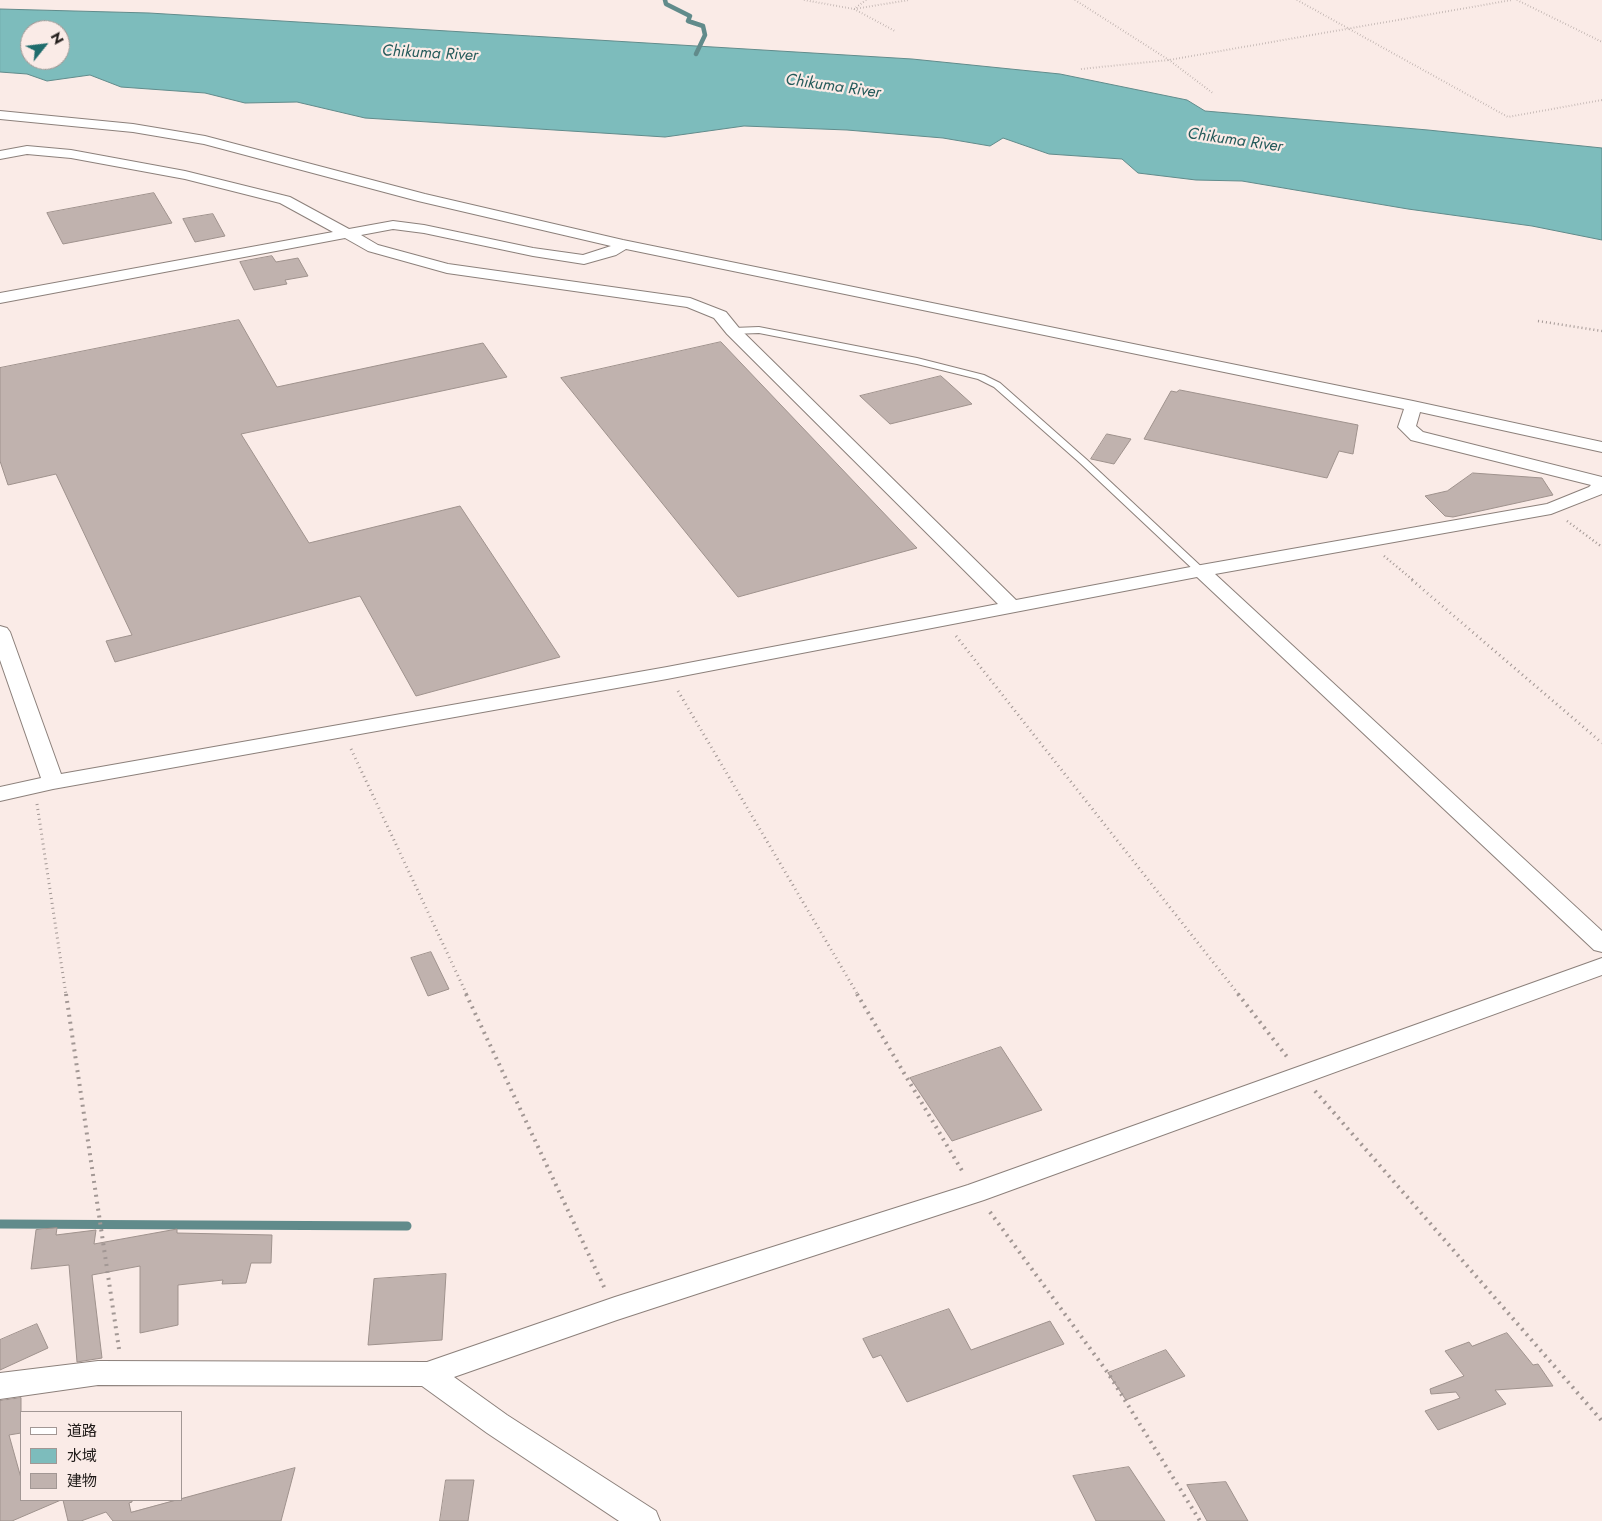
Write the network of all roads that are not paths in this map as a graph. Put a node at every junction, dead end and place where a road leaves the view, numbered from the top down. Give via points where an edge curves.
1 (0, 115) edge
2 (0, 155) edge
3 (345, 233) junction
4 (623, 244) junction
5 (0, 298) edge
6 (733, 331) junction
7 (1412, 406) junction
8 (1602, 447) edge
9 (1202, 571) junction
10 (1012, 607) junction
11 (0, 632) edge
12 (53, 782) junction
13 (0, 794) edge
14 (1602, 944) edge
15 (1602, 966) edge
16 (427, 1374) junction
17 (0, 1386) edge
18 (633, 1517) edge

1 - 4 street via 133,128 205,140 423,198
2 - 3 street via 27,150 71,154 185,175 285,200
3 - 4 street via 393,225 584,260 611,252
3 - 5 street
3 - 6 street via 373,248 447,268 690,303 720,315
4 - 7 street
6 - 9 lane via 759,330 909,360 981,377 997,385
6 - 10 street
7 - 8 street
7 - 9 street via 1407,427 1417,436 1602,482 1595,491 1551,509
9 - 10 street
9 - 14 street
10 - 12 street via 667,673
11 - 12 street
12 - 13 street
15 - 16 street via 976,1193 614,1309
16 - 17 street via 98,1373
16 - 18 street

